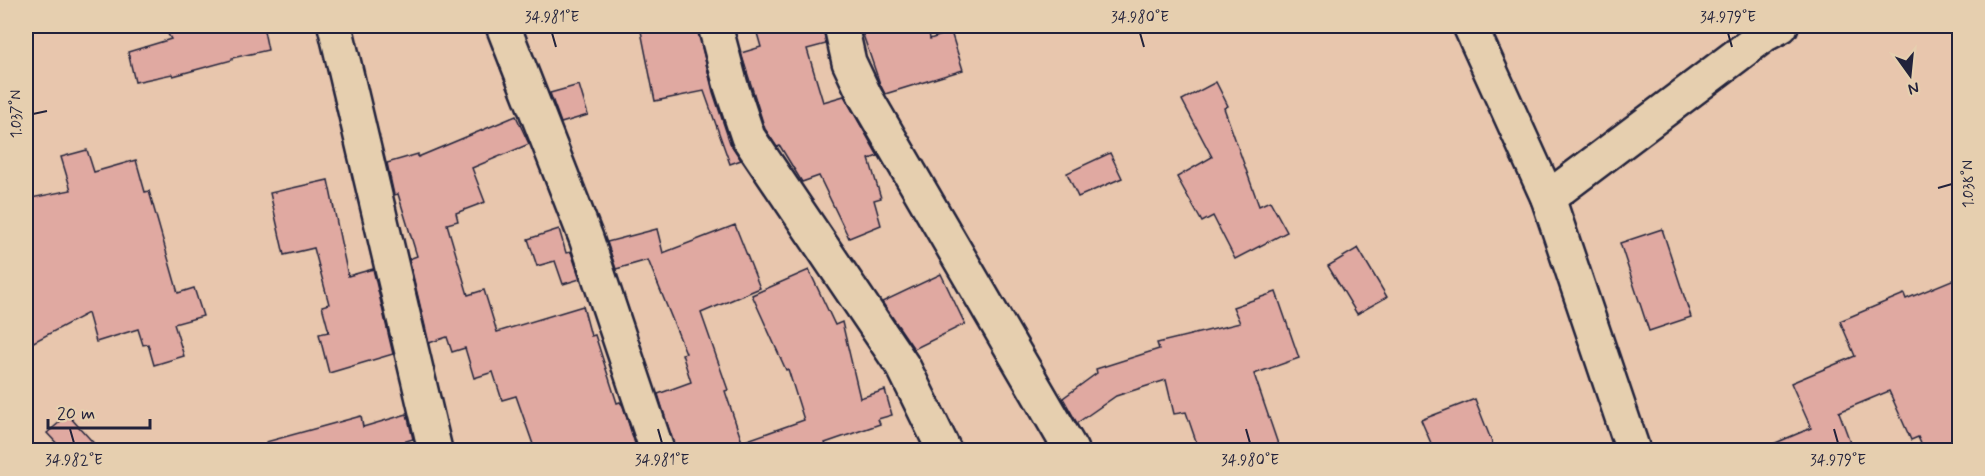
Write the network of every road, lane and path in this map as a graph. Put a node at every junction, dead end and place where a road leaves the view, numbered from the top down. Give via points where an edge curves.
1 (338, 26) edge
2 (502, 26) edge
3 (716, 26) edge
4 (841, 26) edge
5 (1470, 26) edge
6 (1781, 26) edge
7 (1548, 198) junction
8 (435, 450) edge
9 (657, 450) edge
10 (944, 450) edge
11 (1071, 450) edge
12 (1633, 450) edge

1 - 8 street
2 - 9 street via 586,238
3 - 10 street via 748,137 904,368
4 - 11 street via 849,62 865,96
5 - 7 street
6 - 7 street
7 - 12 street

